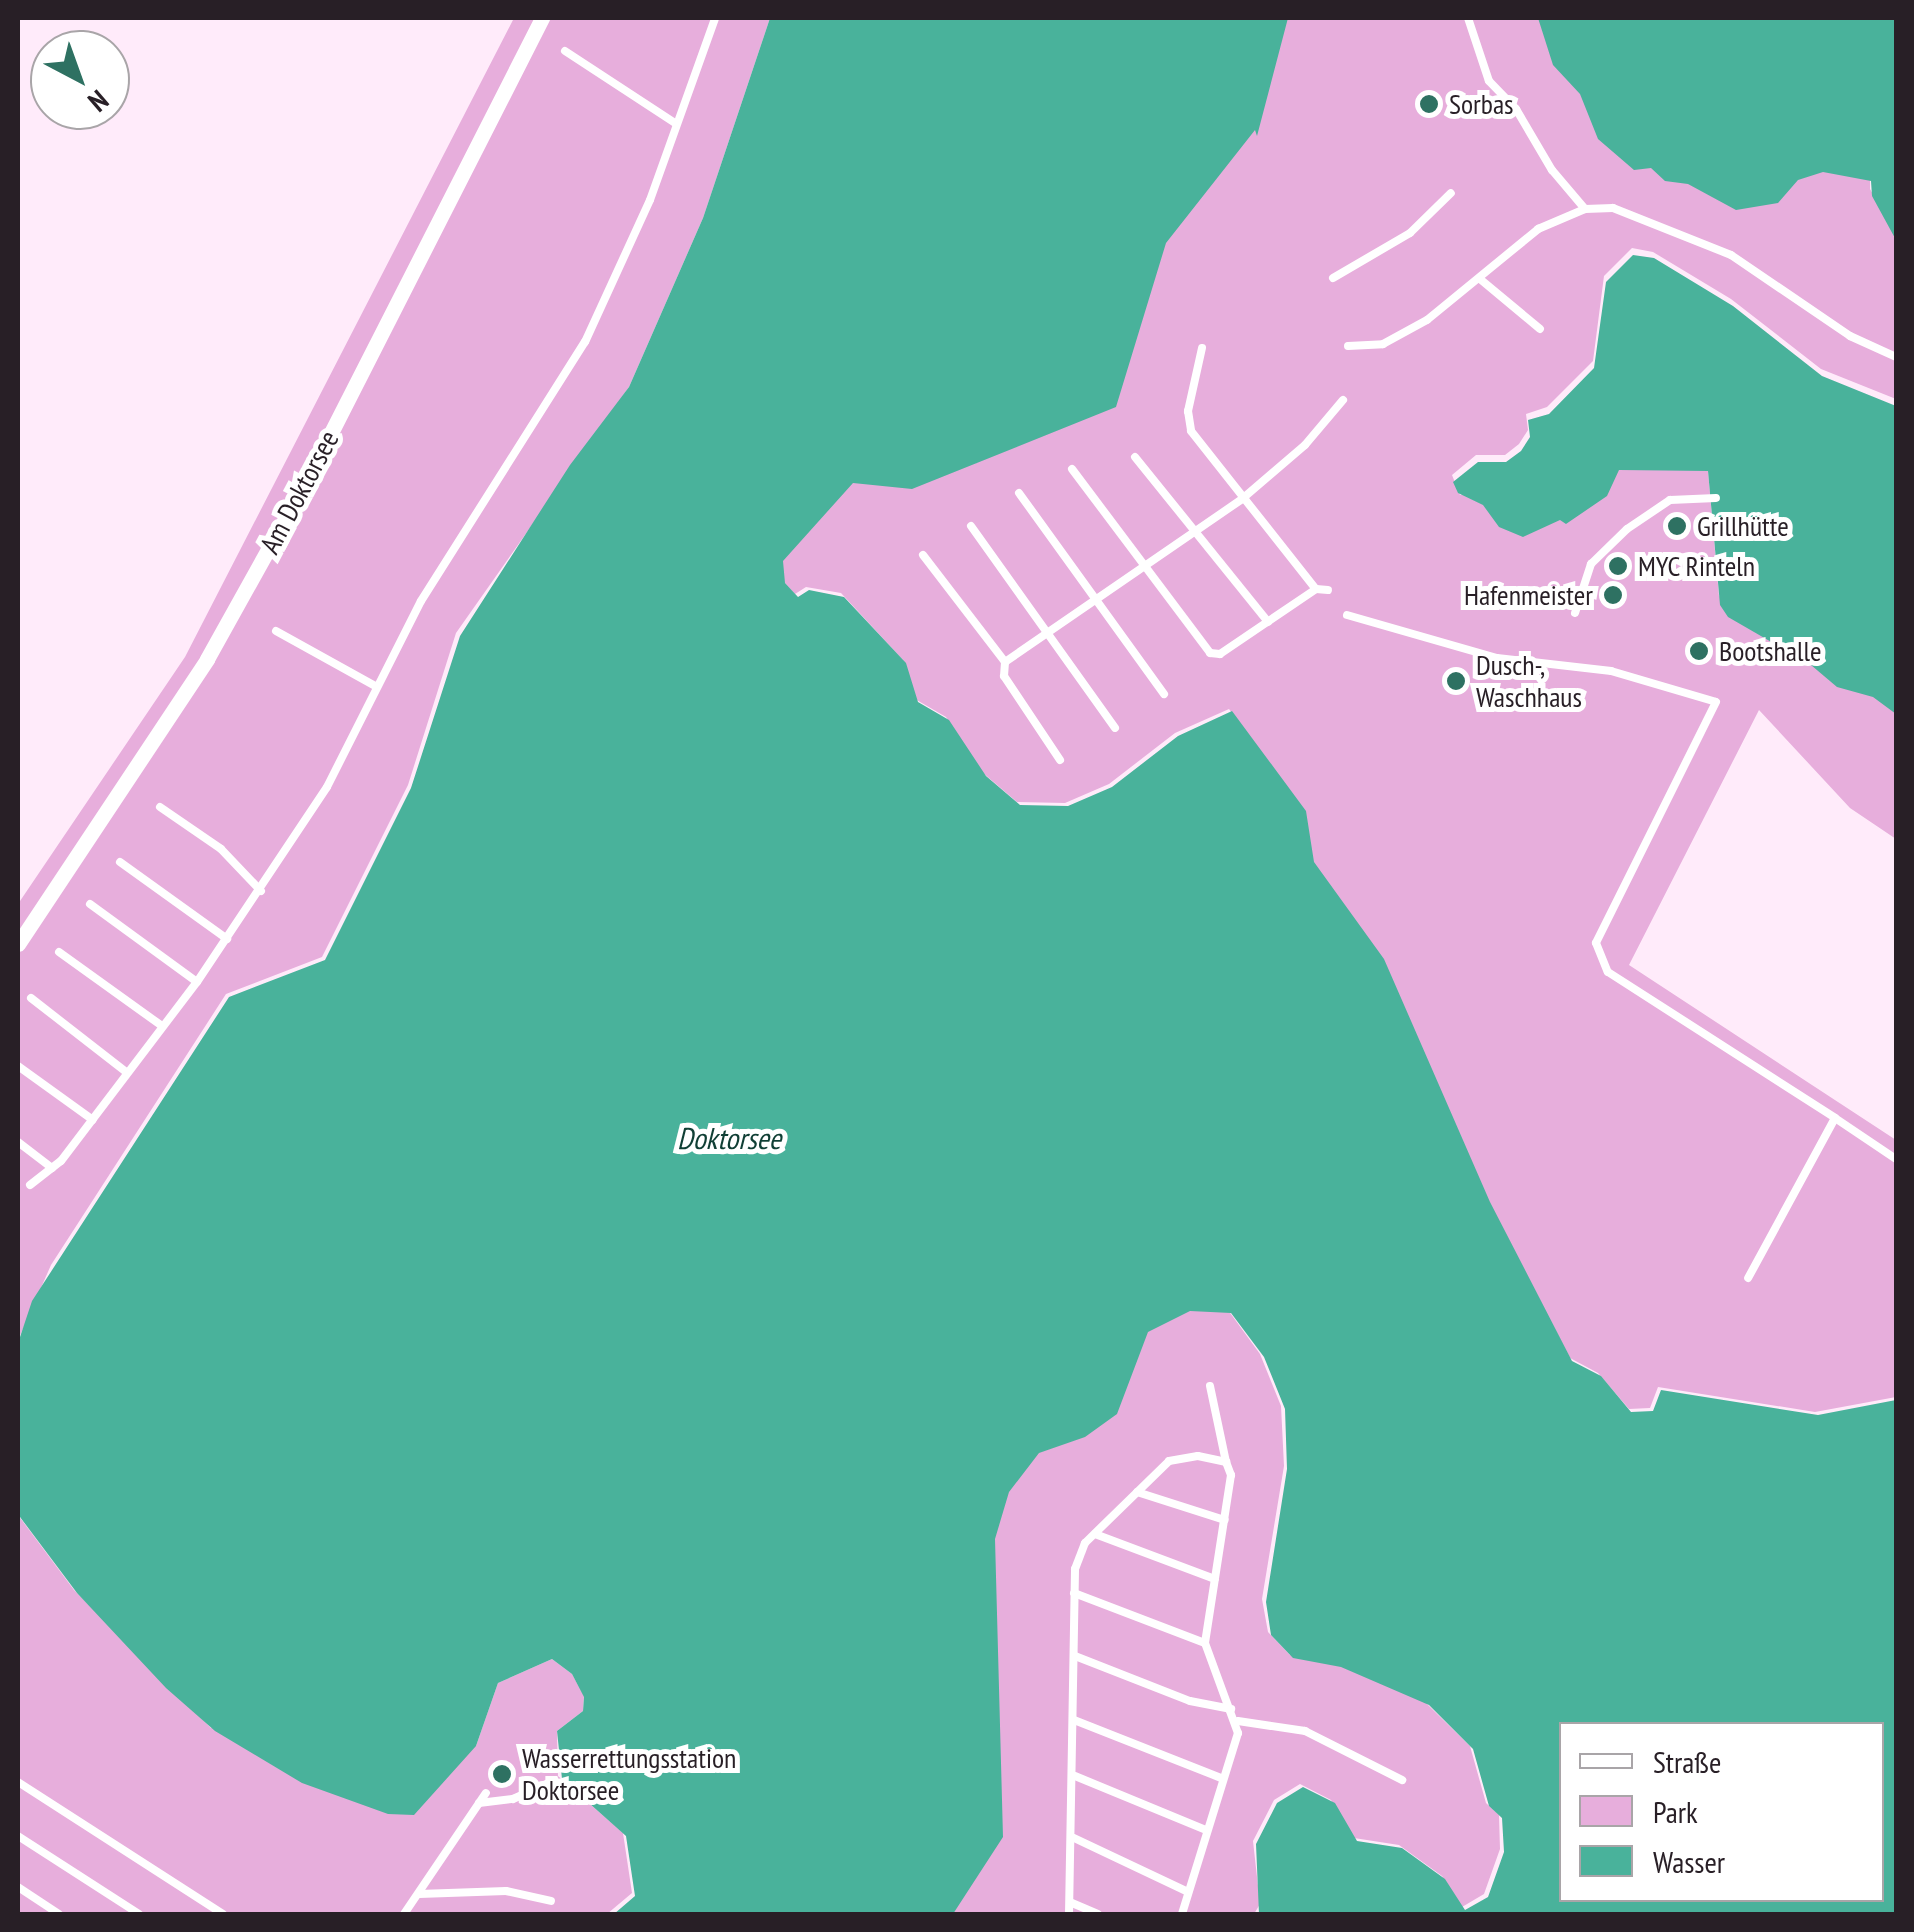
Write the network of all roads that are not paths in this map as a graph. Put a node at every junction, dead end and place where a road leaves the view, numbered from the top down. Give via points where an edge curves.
1 (542, 18) edge
2 (715, 18) edge
3 (1468, 18) edge
4 (565, 52) dead end
5 (675, 123) junction
6 (1451, 193) dead end
7 (1585, 209) junction
8 (1333, 278) dead end
9 (1480, 278) junction
10 (1540, 328) dead end
11 (1348, 346) dead end
12 (1202, 348) dead end
13 (1896, 357) edge
14 (1344, 400) dead end
15 (1136, 458) dead end
16 (1072, 469) dead end
17 (1019, 494) dead end
18 (1716, 498) dead end
19 (1242, 499) junction
20 (971, 526) dead end
21 (1194, 534) junction
22 (923, 555) dead end
23 (1148, 565) junction
24 (1316, 588) junction
25 (1328, 590) dead end
26 (1100, 600) junction
27 (1574, 614) dead end
28 (1347, 615) dead end
29 (1268, 622) junction
30 (276, 631) dead end
31 (1049, 634) junction
32 (1004, 662) junction
33 (378, 687) junction
34 (1164, 694) dead end
35 (1116, 728) dead end
36 (1060, 760) dead end
37 (160, 807) dead end
38 (120, 862) dead end
39 (261, 891) junction
40 (90, 904) dead end
41 (227, 940) junction
42 (18, 944) edge
43 (59, 952) dead end
44 (197, 982) junction
45 (31, 998) dead end
46 (162, 1026) junction
47 (18, 1066) edge
48 (126, 1072) junction
49 (1835, 1118) junction
50 (92, 1120) junction
51 (18, 1142) edge
52 (1896, 1159) edge
53 (52, 1168) junction
54 (30, 1185) dead end
55 (1748, 1278) dead end
56 (1210, 1386) dead end
57 (1226, 1462) junction
58 (1137, 1492) junction
59 (1225, 1520) junction
60 (1095, 1534) junction
61 (1215, 1579) junction
62 (1074, 1593) junction
63 (1205, 1643) junction
64 (1075, 1656) junction
65 (1232, 1709) junction
66 (1074, 1720) junction
67 (1238, 1721) junction
68 (1074, 1776) junction
69 (1221, 1778) junction
70 (555, 1780) dead end
71 (1402, 1780) dead end
72 (18, 1782) edge
73 (486, 1794) dead end
74 (479, 1803) junction
75 (1206, 1830) junction
76 (18, 1836) edge
77 (1074, 1838) junction
78 (18, 1888) edge
79 (1188, 1892) junction
80 (418, 1894) junction
81 (551, 1901) dead end
82 (1072, 1902) junction
83 (59, 1914) edge
84 (138, 1914) edge
85 (222, 1914) edge
86 (404, 1914) edge
87 (1070, 1914) edge
88 (1098, 1914) edge
89 (1182, 1914) edge

1 - 42 street, Am Doktorsee via 217,642
2 - 5 lane
3 - 7 lane via 1488,81 1516,109 1552,170
4 - 5 lane
5 - 33 lane via 650,200 585,342 532,435 462,533
6 - 8 lane via 1410,233
7 - 9 lane via 1538,229
7 - 13 lane via 1613,208 1666,224 1730,255 1850,336
9 - 10 lane
9 - 11 lane via 1382,344
12 - 19 lane via 1188,411 1191,430
14 - 19 lane via 1305,445
15 - 21 lane
16 - 23 lane
17 - 26 lane
18 - 27 lane via 1670,500 1627,529 1591,564
19 - 21 lane
19 - 24 lane
20 - 31 lane
21 - 23 lane
21 - 29 lane
22 - 32 lane
23 - 26 lane
23 - 29 lane via 1210,653 1220,654
24 - 25 lane
24 - 29 lane
26 - 31 lane
26 - 34 lane
28 - 49 lane via 1497,658 1611,671 1716,702 1596,942 1598,957 1608,972
30 - 33 lane
31 - 32 lane
31 - 35 lane
32 - 36 lane via 1004,676
33 - 39 lane via 327,787
37 - 39 lane via 220,849
38 - 41 lane
39 - 41 lane
40 - 44 lane
41 - 44 lane
43 - 46 lane
44 - 46 lane
45 - 48 lane
46 - 48 lane
47 - 50 lane
48 - 50 lane
49 - 52 lane
49 - 55 lane
50 - 53 lane
51 - 53 lane
53 - 54 lane
56 - 57 lane
57 - 58 lane via 1198,1456 1168,1461
57 - 59 lane via 1231,1474
58 - 59 lane
58 - 60 lane
59 - 61 lane
60 - 61 lane
60 - 62 lane via 1075,1569
61 - 63 lane
62 - 63 lane
62 - 64 lane
63 - 65 lane
64 - 65 lane via 1190,1701
64 - 66 lane
65 - 67 lane
66 - 68 lane
66 - 69 lane
67 - 69 lane
67 - 71 lane via 1306,1730
68 - 75 lane
68 - 77 lane
69 - 75 lane
70 - 74 lane via 513,1800
72 - 85 lane
73 - 74 lane
74 - 80 lane
75 - 79 lane
76 - 84 lane
77 - 79 lane
77 - 82 lane
78 - 83 lane
79 - 89 lane
80 - 81 lane via 506,1891
80 - 86 lane
82 - 87 lane
82 - 88 lane

